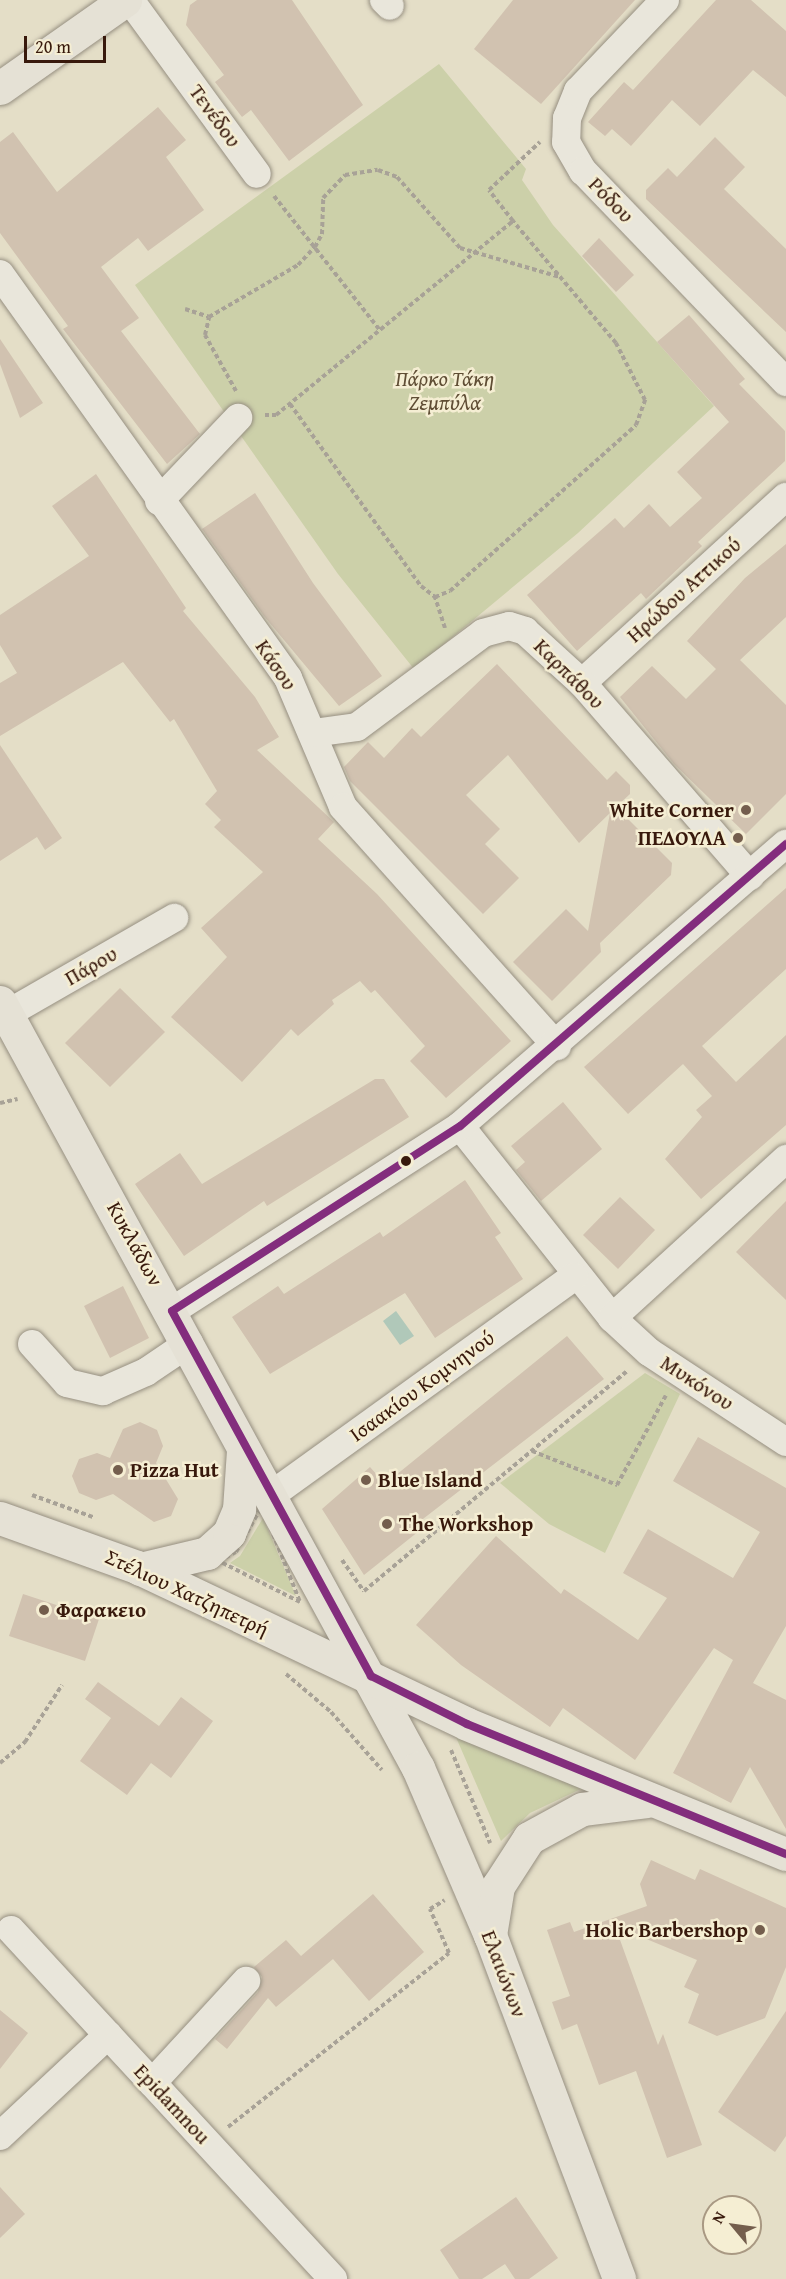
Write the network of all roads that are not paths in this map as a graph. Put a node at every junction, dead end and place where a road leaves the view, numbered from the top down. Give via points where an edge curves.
1 (125, 0) edge
2 (130, 0) edge
3 (665, 0) edge
4 (0, 88) edge
5 (257, 174) road end
6 (0, 274) edge
7 (786, 382) edge
8 (245, 416) road end
9 (786, 497) edge
10 (159, 501) junction
11 (582, 683) junction
12 (314, 733) junction
13 (786, 844) edge
14 (750, 876) junction
15 (174, 918) dead end
16 (3, 1008) edge
17 (557, 1046) junction
18 (460, 1126) junction
19 (786, 1159) edge
20 (574, 1278) junction
21 (172, 1311) junction
22 (612, 1318) junction
23 (189, 1343) junction
24 (32, 1344) dead end
25 (786, 1442) edge
26 (243, 1449) junction
27 (270, 1496) junction
28 (0, 1518) edge
29 (63, 1539) junction
30 (0, 1544) edge
31 (140, 1569) junction
32 (371, 1676) junction
33 (652, 1800) junction
34 (786, 1854) edge
35 (10, 1930) dead end
36 (490, 1935) junction
37 (246, 1981) dead end
38 (108, 2036) junction
39 (152, 2083) junction
40 (0, 2136) edge
41 (333, 2279) edge
42 (619, 2279) edge

1 - 4 main road
2 - 5 street, Τενέδου
3 - 7 street, Ρόδου via 585,80 570,106 565,131 583,171
6 - 10 street, Κάσου
8 - 10 street
9 - 11 street, Ηρώδου Αττικού
10 - 12 street, Κάσου via 288,678
11 - 12 street, Καρπάθου via 538,640 509,626 483,633 357,727
11 - 14 street, Καρπάθου
12 - 17 street, Κάσου via 343,807
13 - 14 street
14 - 17 street
15 - 16 street, Πάρου
16 - 21 main road, Κυκλάδων
17 - 18 street
18 - 20 street
18 - 21 street
19 - 22 street
20 - 22 street
20 - 27 street, Ισαακίου Κομνηνού
21 - 23 main road, Κυκλάδων
22 - 25 street, Μυκόνου via 649,1352
23 - 24 street via 138,1377 103,1391 67,1383
23 - 26 main road, Κυκλάδων
26 - 27 main road, Κυκλάδων
26 - 31 main road via 239,1509 229,1533 207,1553
27 - 32 main road, Κυκλάδων
28 - 29 main road, Στέλιου Χατζηπετρή
29 - 30 main road
29 - 31 main road, Στέλιου Χατζηπετρή
31 - 32 main road, Στέλιου Χατζηπετρή
32 - 33 main road, Στέλιου Χατζηπετρή via 467,1724
32 - 36 main road, Ελαιώνων via 451,1896
33 - 34 main road, Στέλιου Χατζηπετρή
33 - 36 main road via 582,1809 529,1838 498,1886
35 - 38 street, Epidamnou
36 - 42 main road, Ελαιώνων
37 - 39 street
38 - 39 street, Epidamnou
38 - 40 street
39 - 41 street, Epidamnou

